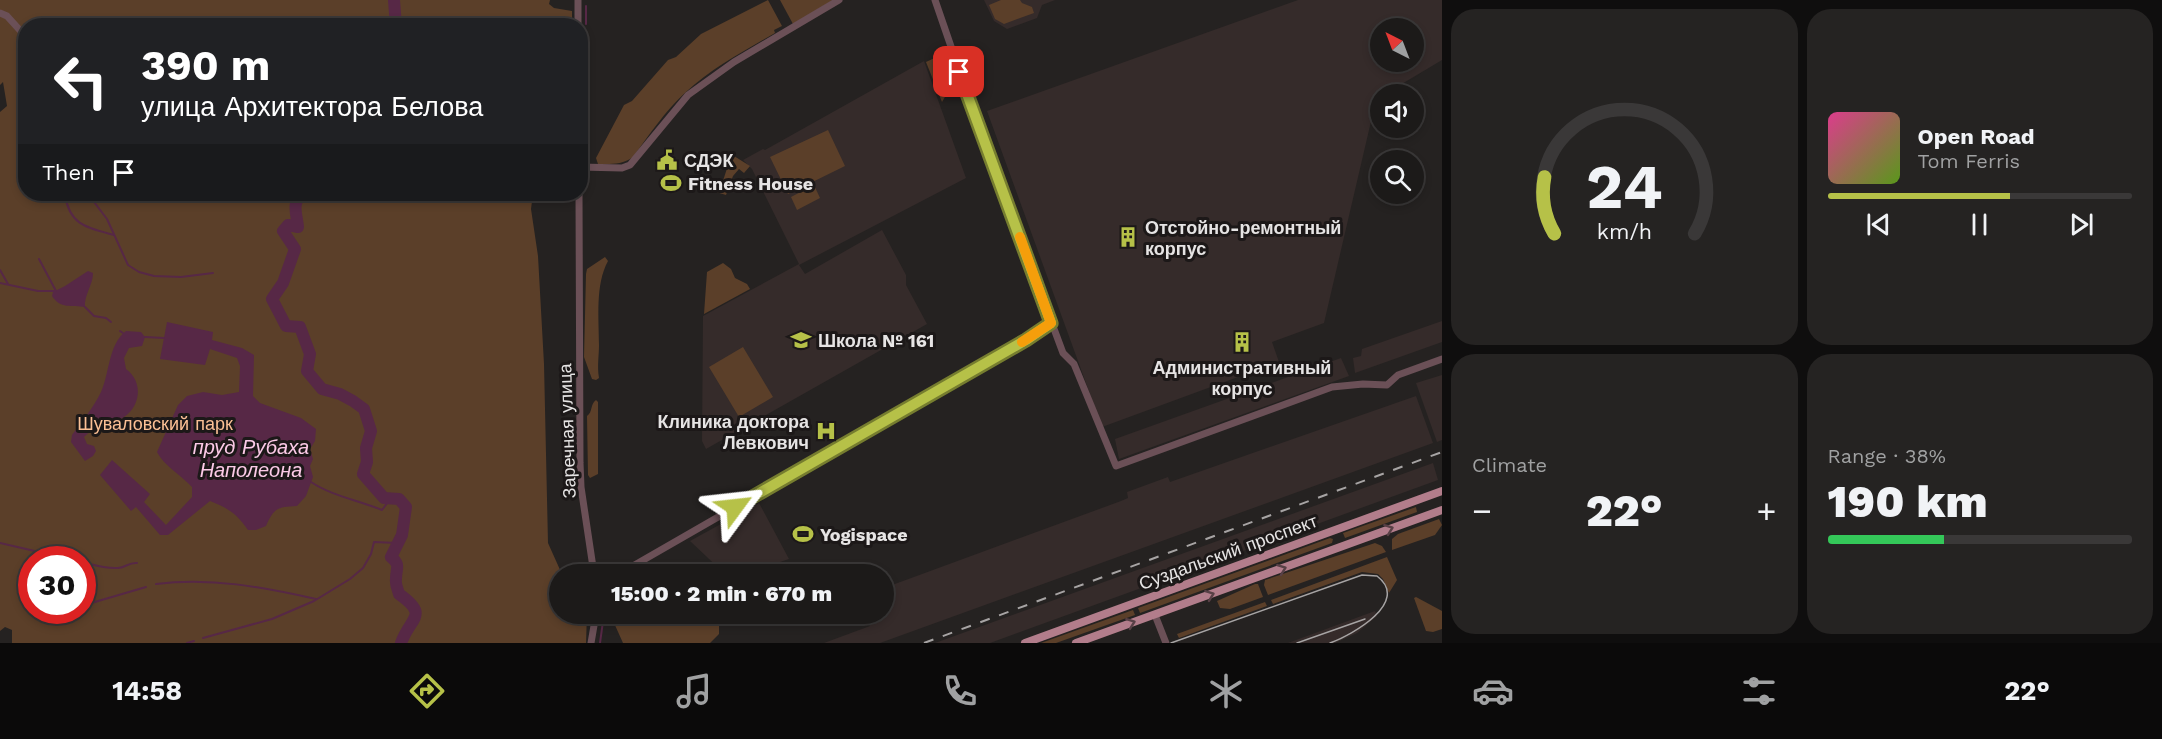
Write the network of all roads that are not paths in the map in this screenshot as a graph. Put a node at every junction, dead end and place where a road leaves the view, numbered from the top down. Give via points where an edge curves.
1 (578, 0) edge
2 (839, 0) edge
3 (935, 0) edge
4 (0, 13) edge
5 (578, 18) edge
6 (18, 28) edge
7 (588, 167) edge
8 (579, 201) edge
9 (1051, 323) junction
10 (1442, 359) edge
11 (1442, 491) edge
12 (1442, 510) edge
13 (1333, 532) junction
14 (1336, 548) junction
15 (593, 564) edge
16 (636, 564) edge
17 (1155, 615) junction
18 (594, 624) edge
19 (591, 643) edge
20 (1025, 643) edge
21 (1076, 643) edge
22 (1166, 643) edge

1 - 5 street
2 - 7 street via 688,94 630,165
3 - 9 street
4 - 6 street
8 - 15 street, Заречная улица via 580,475
9 - 10 street via 1063,353 1074,364 1116,466 1332,387 1387,385 1398,375
9 - 16 street
11 - 13 main road, Суздальский проспект
14 -> 12 main road, Суздальский проспект
13 - 14 main road via 1341,538
13 - 20 main road, Суздальский проспект
17 -> 14 main road, Суздальский проспект
21 -> 17 main road, Суздальский проспект
17 - 22 street
18 - 19 street

